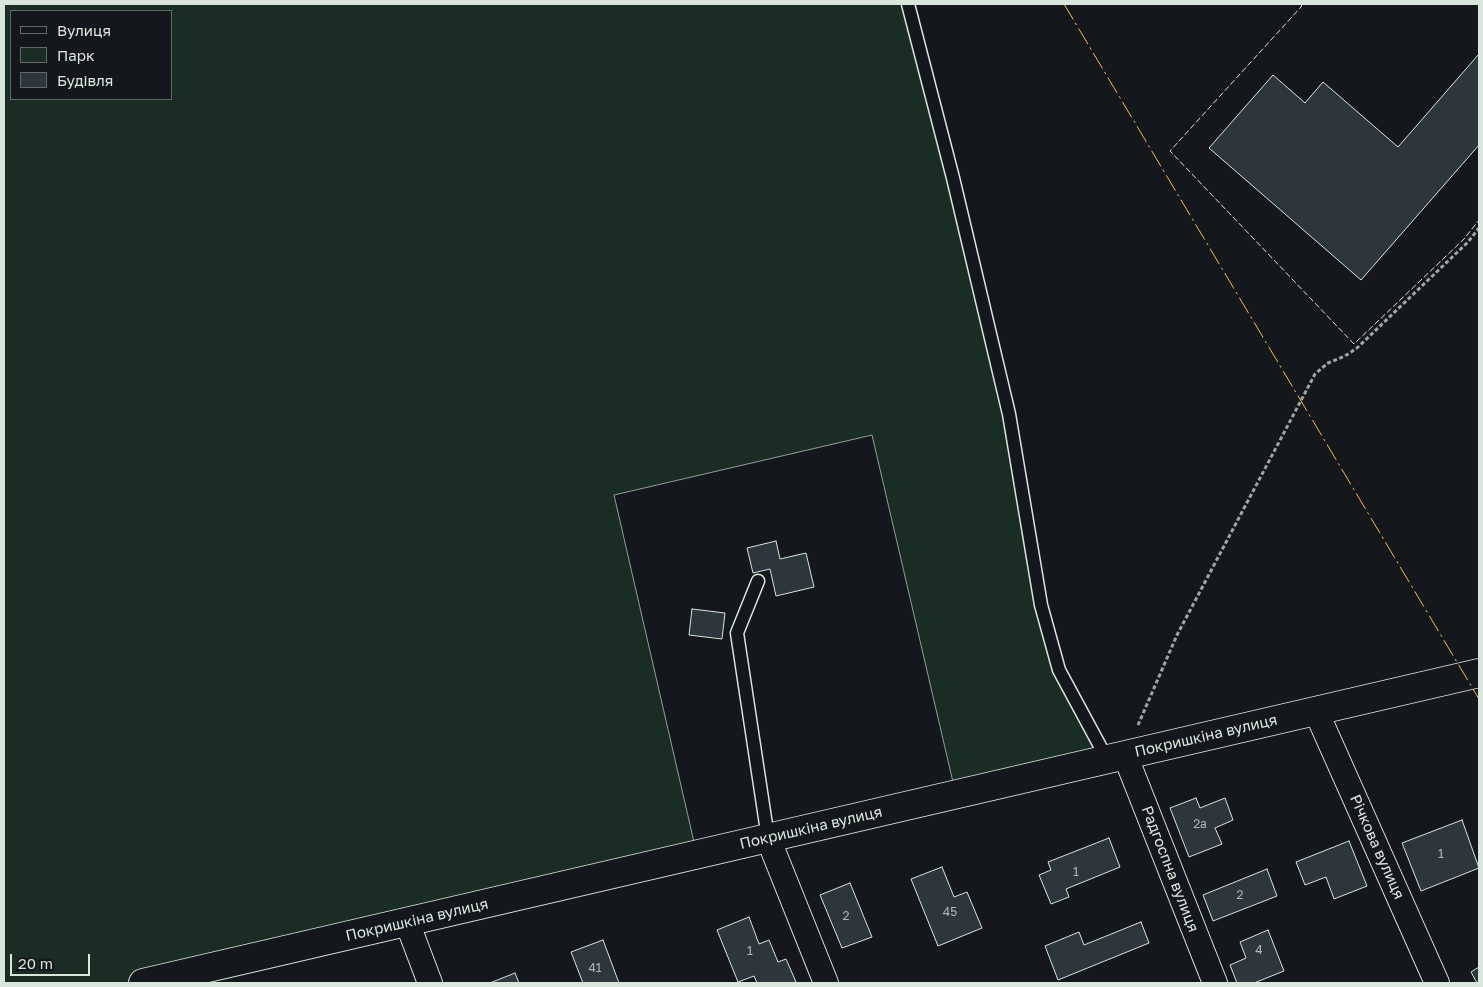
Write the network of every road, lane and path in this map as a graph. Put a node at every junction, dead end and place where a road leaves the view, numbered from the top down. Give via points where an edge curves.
1 (908, 4) edge
2 (1479, 228) edge
3 (758, 581) dead end
4 (1479, 673) edge
5 (1316, 710) junction
6 (1116, 757) junction
7 (768, 838) junction
8 (406, 922) junction
9 (143, 983) edge
10 (430, 983) edge
11 (826, 983) edge
12 (1215, 983) edge
13 (1437, 983) edge

1 - 6 lane via 1009,414 1041,605 1059,670
2 - 6 path via 1357,348 1328,363 1315,374
3 - 7 lane via 737,633
4 - 5 street, Покришкіна вулиця
5 - 6 street, Покришкіна вулиця
5 - 13 street, Річкова вулиця
6 - 7 street, Покришкіна вулиця
6 - 12 street, Радгоспна вулиця
7 - 8 street, Покришкіна вулиця
7 - 11 street
8 - 9 street, Покришкіна вулиця
8 - 10 street

